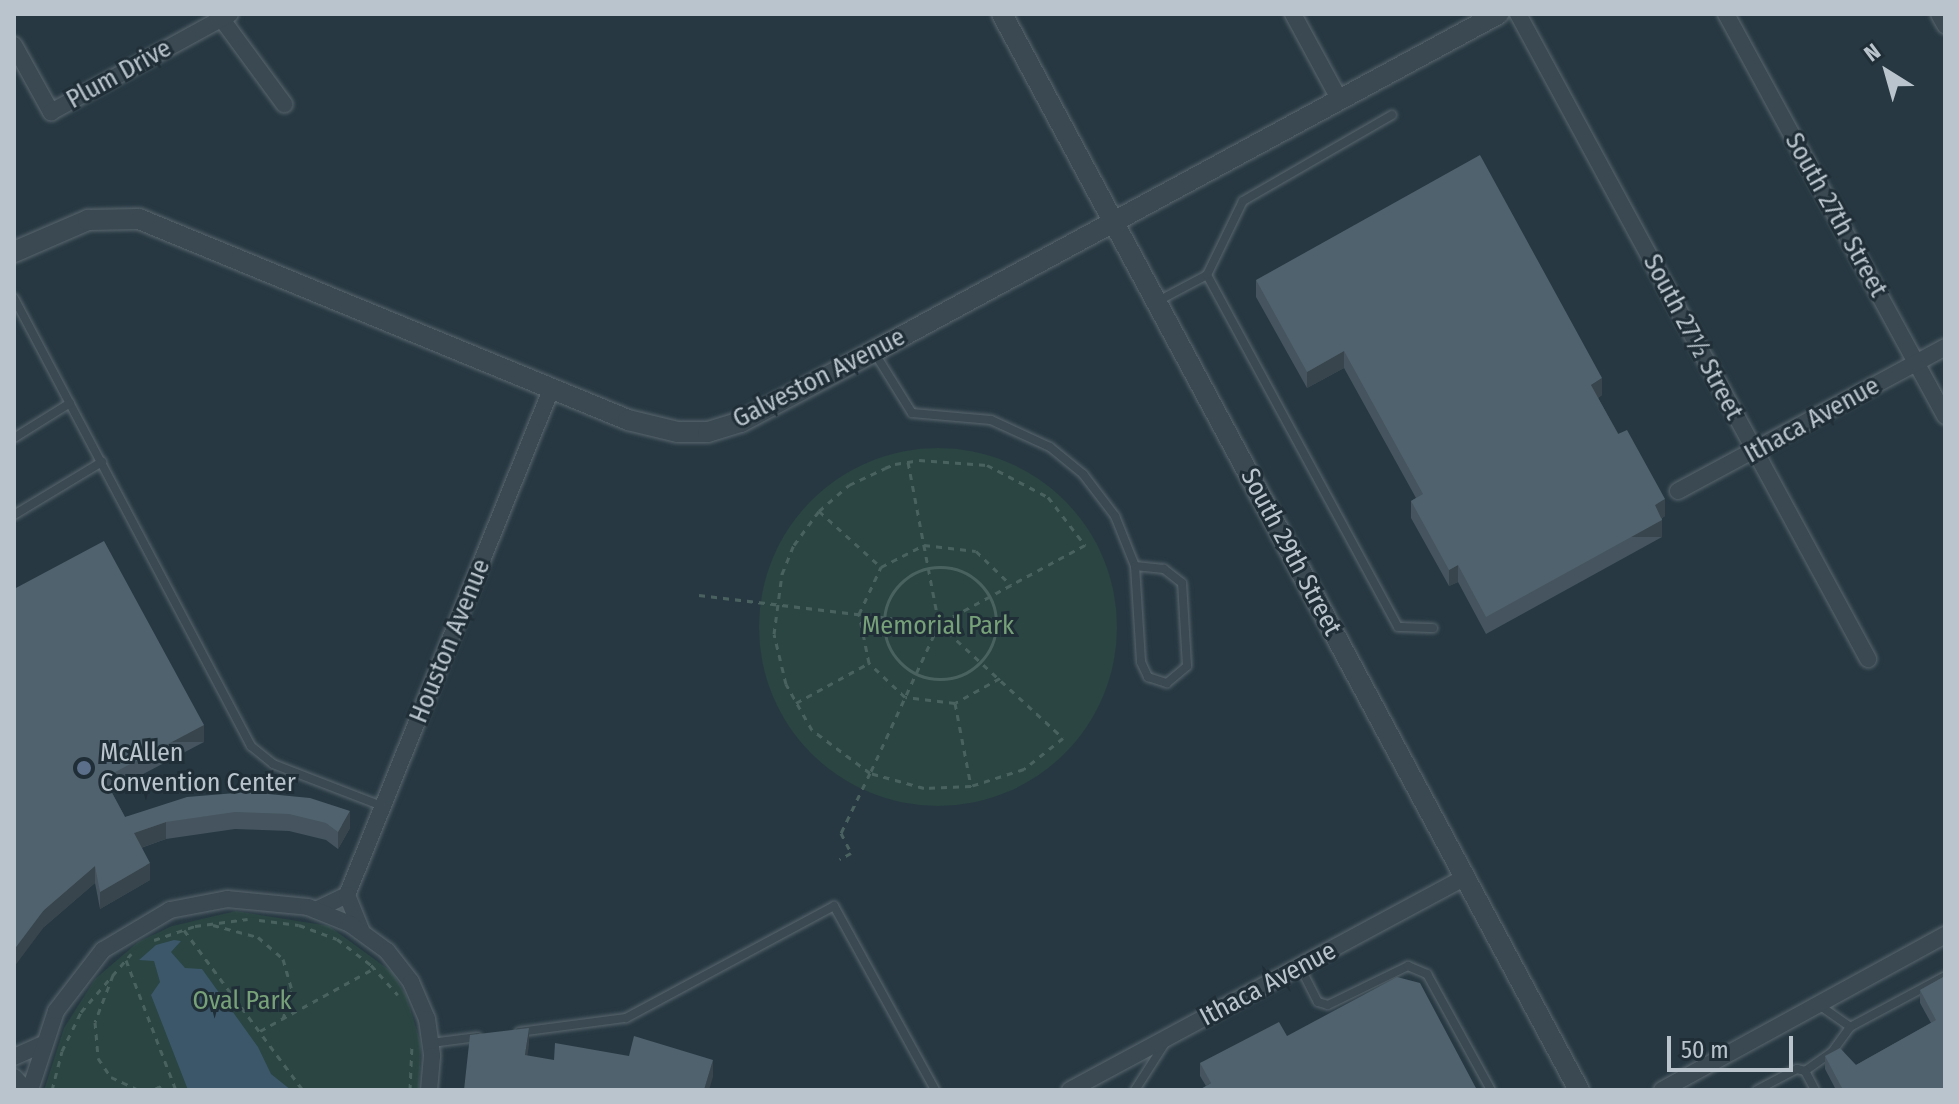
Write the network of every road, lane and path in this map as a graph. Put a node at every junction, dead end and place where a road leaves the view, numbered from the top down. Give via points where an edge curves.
1 (1002, 14) edge
2 (1293, 14) edge
3 (1498, 14) edge
4 (1518, 14) edge
5 (1726, 14) edge
6 (1939, 14) edge
7 (223, 16) edge
8 (1945, 25) edge
9 (14, 45) edge
10 (1338, 97) junction
11 (284, 104) dead end
12 (1392, 115) dead end
13 (1116, 221) junction
14 (14, 252) edge
15 (1207, 275) junction
16 (14, 298) edge
17 (1157, 301) junction
18 (1945, 347) edge
19 (873, 352) junction
20 (1916, 363) junction
21 (552, 387) junction
22 (70, 403) junction
23 (1945, 416) edge
24 (14, 438) edge
25 (1755, 452) junction
26 (102, 462) junction
27 (908, 462) junction
28 (1678, 491) dead end
29 (819, 511) junction
30 (14, 515) edge
31 (924, 545) junction
32 (1135, 566) junction
33 (881, 567) junction
34 (928, 568) junction
35 (1011, 585) junction
36 (699, 595) dead end
37 (990, 597) junction
38 (776, 604) junction
39 (859, 614) junction
40 (885, 617) junction
41 (939, 624) junction
42 (1433, 628) dead end
43 (1868, 659) dead end
44 (981, 661) junction
45 (869, 663) junction
46 (916, 673) junction
47 (1000, 678) junction
48 (905, 697) junction
49 (796, 703) junction
50 (955, 703) junction
51 (870, 773) junction
52 (971, 786) junction
53 (383, 807) junction
54 (840, 859) dead end
55 (1466, 877) junction
56 (347, 895) junction
57 (316, 910) junction
58 (209, 923) junction
59 (184, 930) junction
60 (361, 931) junction
61 (1945, 935) edge
62 (148, 942) dead end
63 (138, 949) dead end
64 (126, 960) junction
65 (1300, 967) junction
66 (374, 968) junction
67 (113, 971) junction
68 (1945, 976) edge
69 (403, 1003) dead end
70 (1818, 1005) junction
71 (283, 1019) junction
72 (1850, 1027) junction
73 (260, 1031) junction
74 (505, 1034) edge
75 (490, 1036) edge
76 (412, 1037) dead end
77 (1169, 1037) junction
78 (431, 1043) junction
79 (41, 1045) junction
80 (14, 1057) edge
81 (1805, 1071) junction
82 (14, 1077) edge
83 (172, 1080) junction
84 (1670, 1088) edge
85 (28, 1090) edge
86 (52, 1090) edge
87 (139, 1090) edge
88 (153, 1090) edge
89 (176, 1090) edge
90 (303, 1090) edge
91 (410, 1090) edge
92 (429, 1090) edge
93 (935, 1090) edge
94 (1070, 1090) edge
95 (1135, 1090) edge
96 (1491, 1090) edge
97 (1579, 1090) edge
98 (1757, 1090) edge
99 (1815, 1090) edge

1 - 13 street, South 29th Street
2 - 10 street
3 - 10 street, Galveston Avenue
4 - 25 street, South 27½ Street
5 - 20 street, South 27th Street
6 - 8 street
7 - 9 street, Plum Drive via 51,112
7 - 11 street
10 - 13 street, Galveston Avenue
12 - 15 lane via 1243,201
13 - 17 street, South 29th Street
13 - 19 street, Galveston Avenue
14 - 21 street, Galveston Avenue via 88,220 139,219
15 - 17 lane
15 - 42 lane via 1398,627
16 - 22 lane
17 - 55 street, South 29th Street
18 - 20 street, Ithaca Avenue
19 - 21 street, Galveston Avenue via 741,422 708,432 678,432 628,420
19 - 32 lane via 912,413 991,420 1067,457 1115,516
20 - 23 street, South 27th Street
20 - 25 street, Ithaca Avenue
21 - 53 street, Houston Avenue
22 - 24 lane
22 - 26 lane
25 - 28 street, Ithaca Avenue
25 - 43 street, South 27½ Street
26 - 30 lane
26 - 53 lane via 256,753
27 - 29 path via 849,485
27 - 31 path
27 - 35 path via 987,465 1030,485 1069,519 1085,545
29 - 33 path
29 - 38 path via 794,545
31 - 33 path
31 - 34 path
31 - 35 path via 976,551
32 - 32 lane via 1141,662 1148,677 1167,683 1187,666 1182,583 1164,569
33 - 39 path
34 - 37 path via 963,571
34 - 40 path via 895,590
34 - 41 path
35 - 37 path
36 - 38 path
37 - 41 path
37 - 44 path via 996,630
38 - 39 path
38 - 49 path via 780,664
39 - 40 path
39 - 45 path
40 - 41 path
40 - 46 path via 887,644 897,660
41 - 44 path
41 - 46 path
44 - 46 path via 948,679
44 - 47 path
45 - 48 path
45 - 49 path
46 - 48 path
47 - 50 path
47 - 52 path via 1063,738 1024,769
48 - 50 path
48 - 51 path
49 - 51 path via 820,738
50 - 52 path
51 - 52 path via 924,788
51 - 54 path via 841,833 851,853
53 - 56 street, Houston Avenue
55 - 65 street, Ithaca Avenue
55 - 97 street, South 29th Street
56 - 57 street
56 - 60 street
57 - 60 street
57 - 79 street via 270,900 227,899 151,918 119,937 86,968 56,1011
58 - 59 path
58 - 66 path via 253,918 310,928 337,939
58 - 71 path via 258,937 283,959 292,991
59 - 62 path
59 - 73 path
60 - 78 street via 387,951 411,982
61 - 70 street
63 - 64 path
64 - 67 path
64 - 83 path
65 - 77 street, Ithaca Avenue
65 - 96 lane via 1318,1002 1328,1005 1408,966 1427,974
66 - 69 path
66 - 71 path
67 - 86 path via 72,1028
67 - 87 path via 95,1022 98,1058 111,1077
68 - 72 lane
70 - 72 lane
70 - 84 street
71 - 73 path
72 - 81 lane via 1832,1052
73 - 90 path
74 - 93 lane via 626,1018 834,906
75 - 78 lane
76 - 91 path
77 - 94 street, Ithaca Avenue
77 - 95 lane
78 - 92 street
79 - 80 street
79 - 85 street
81 - 98 lane via 1797,1069
81 - 99 lane
82 - 85 street
83 - 88 path
83 - 89 path

